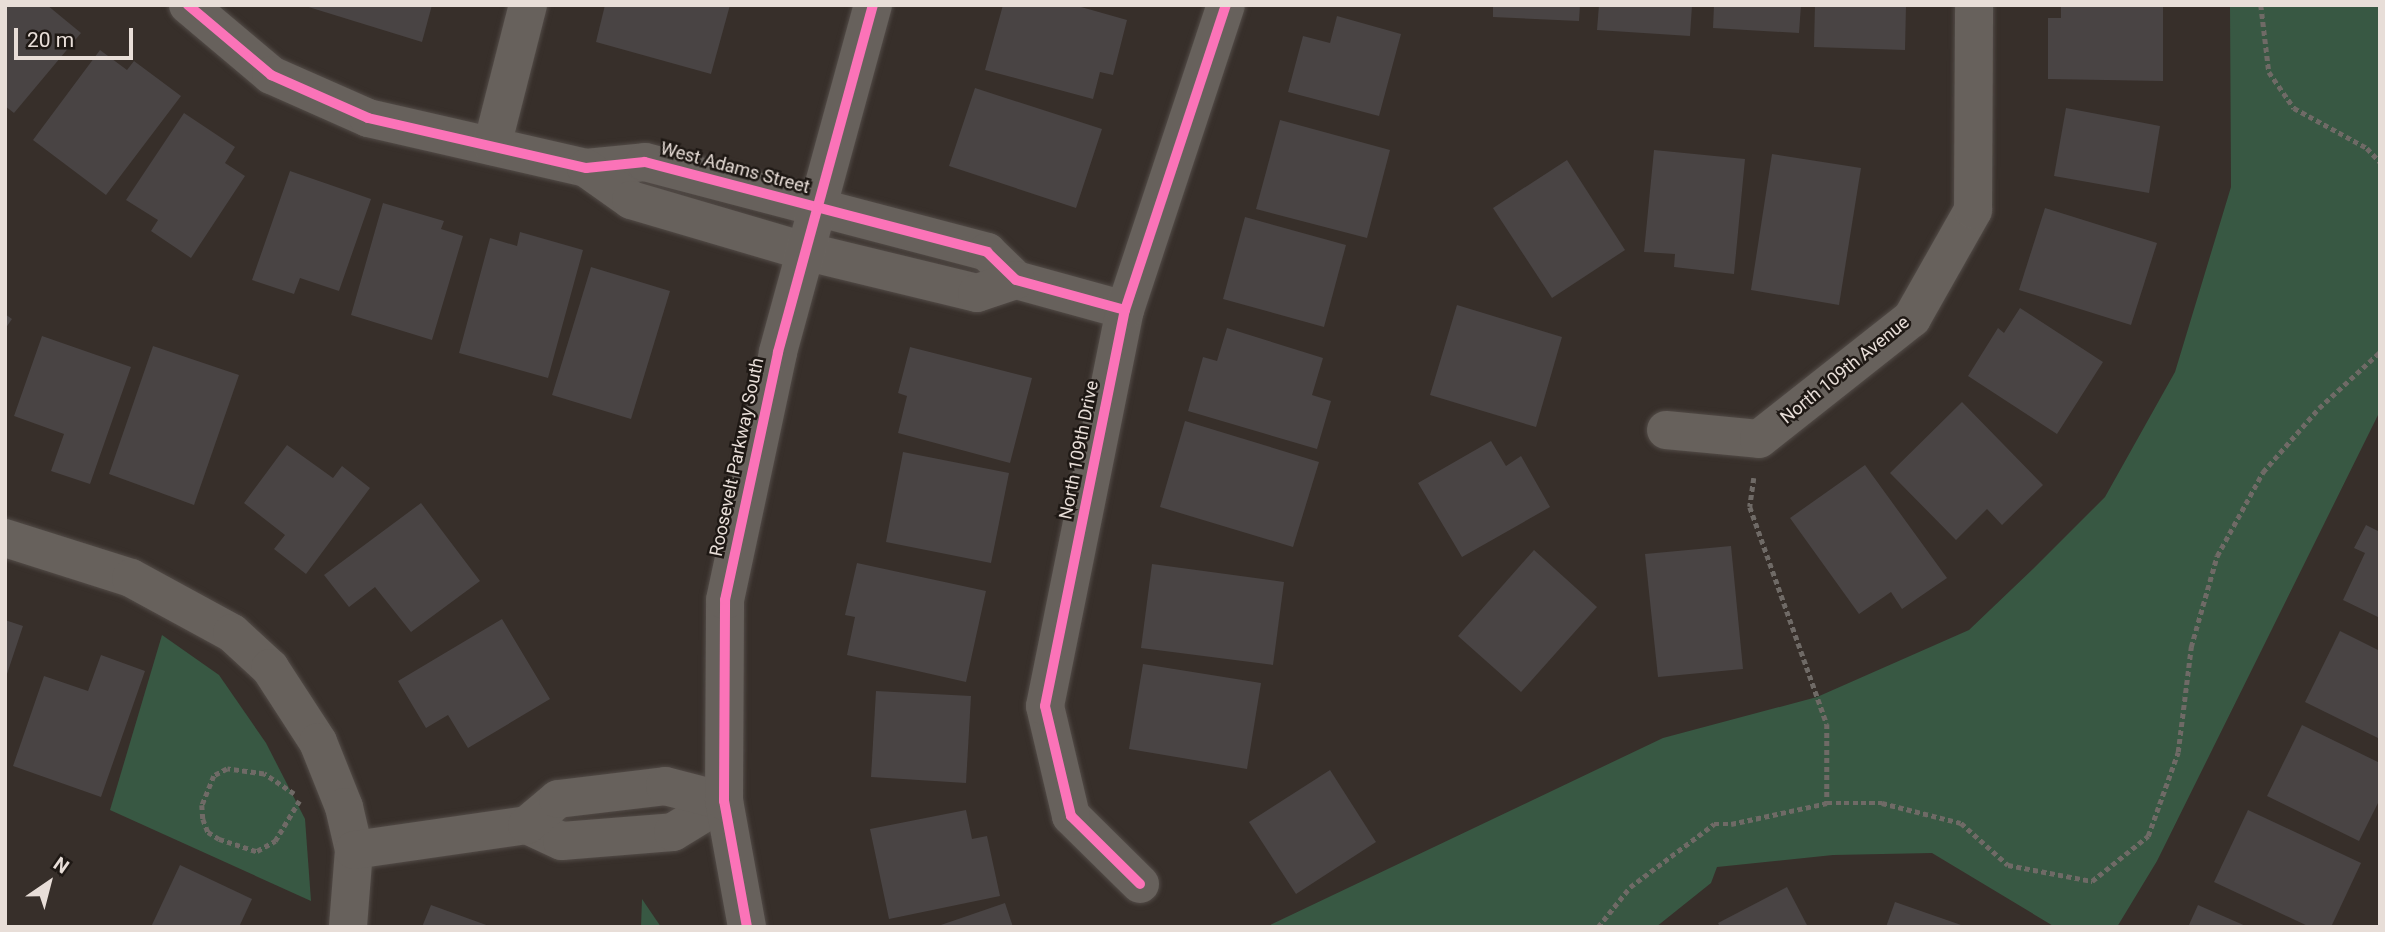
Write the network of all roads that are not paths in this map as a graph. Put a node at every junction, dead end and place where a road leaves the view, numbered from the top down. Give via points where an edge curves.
1 (188, 5) edge
2 (528, 5) edge
3 (873, 5) edge
4 (1226, 5) edge
5 (1974, 5) edge
6 (492, 146) junction
7 (586, 168) junction
8 (819, 208) junction
9 (808, 252) junction
10 (1016, 280) junction
11 (1125, 310) junction
12 (1666, 430) dead end
13 (5, 538) edge
14 (724, 801) junction
15 (354, 850) junction
16 (1140, 884) dead end
17 (350, 910) edge
18 (747, 927) edge

1 - 6 street, West Adams Street via 271,75 368,118
2 - 6 street
3 - 8 street, Roosevelt Parkway South
4 - 11 street, North 109th Drive
5 - 12 street, North 109th Avenue via 1973,210 1912,318 1759,439
6 - 7 street, West Adams Street
7 - 8 street, West Adams Street via 645,162
7 - 9 street, West Adams Street via 631,201
8 - 9 street, Roosevelt Parkway South
8 - 10 street, West Adams Street via 987,251
9 - 10 street, West Adams Street via 977,293
9 - 14 street, Roosevelt Parkway South via 775,365 725,600
10 - 11 street, West Adams Street
11 - 16 street, North 109th Drive via 1045,706 1071,816
13 - 15 street via 131,578 232,633 270,668 299,708 330,766
14 - 15 street via 665,786 558,799 527,825
14 - 18 street, Roosevelt Parkway South
15 - 17 street

